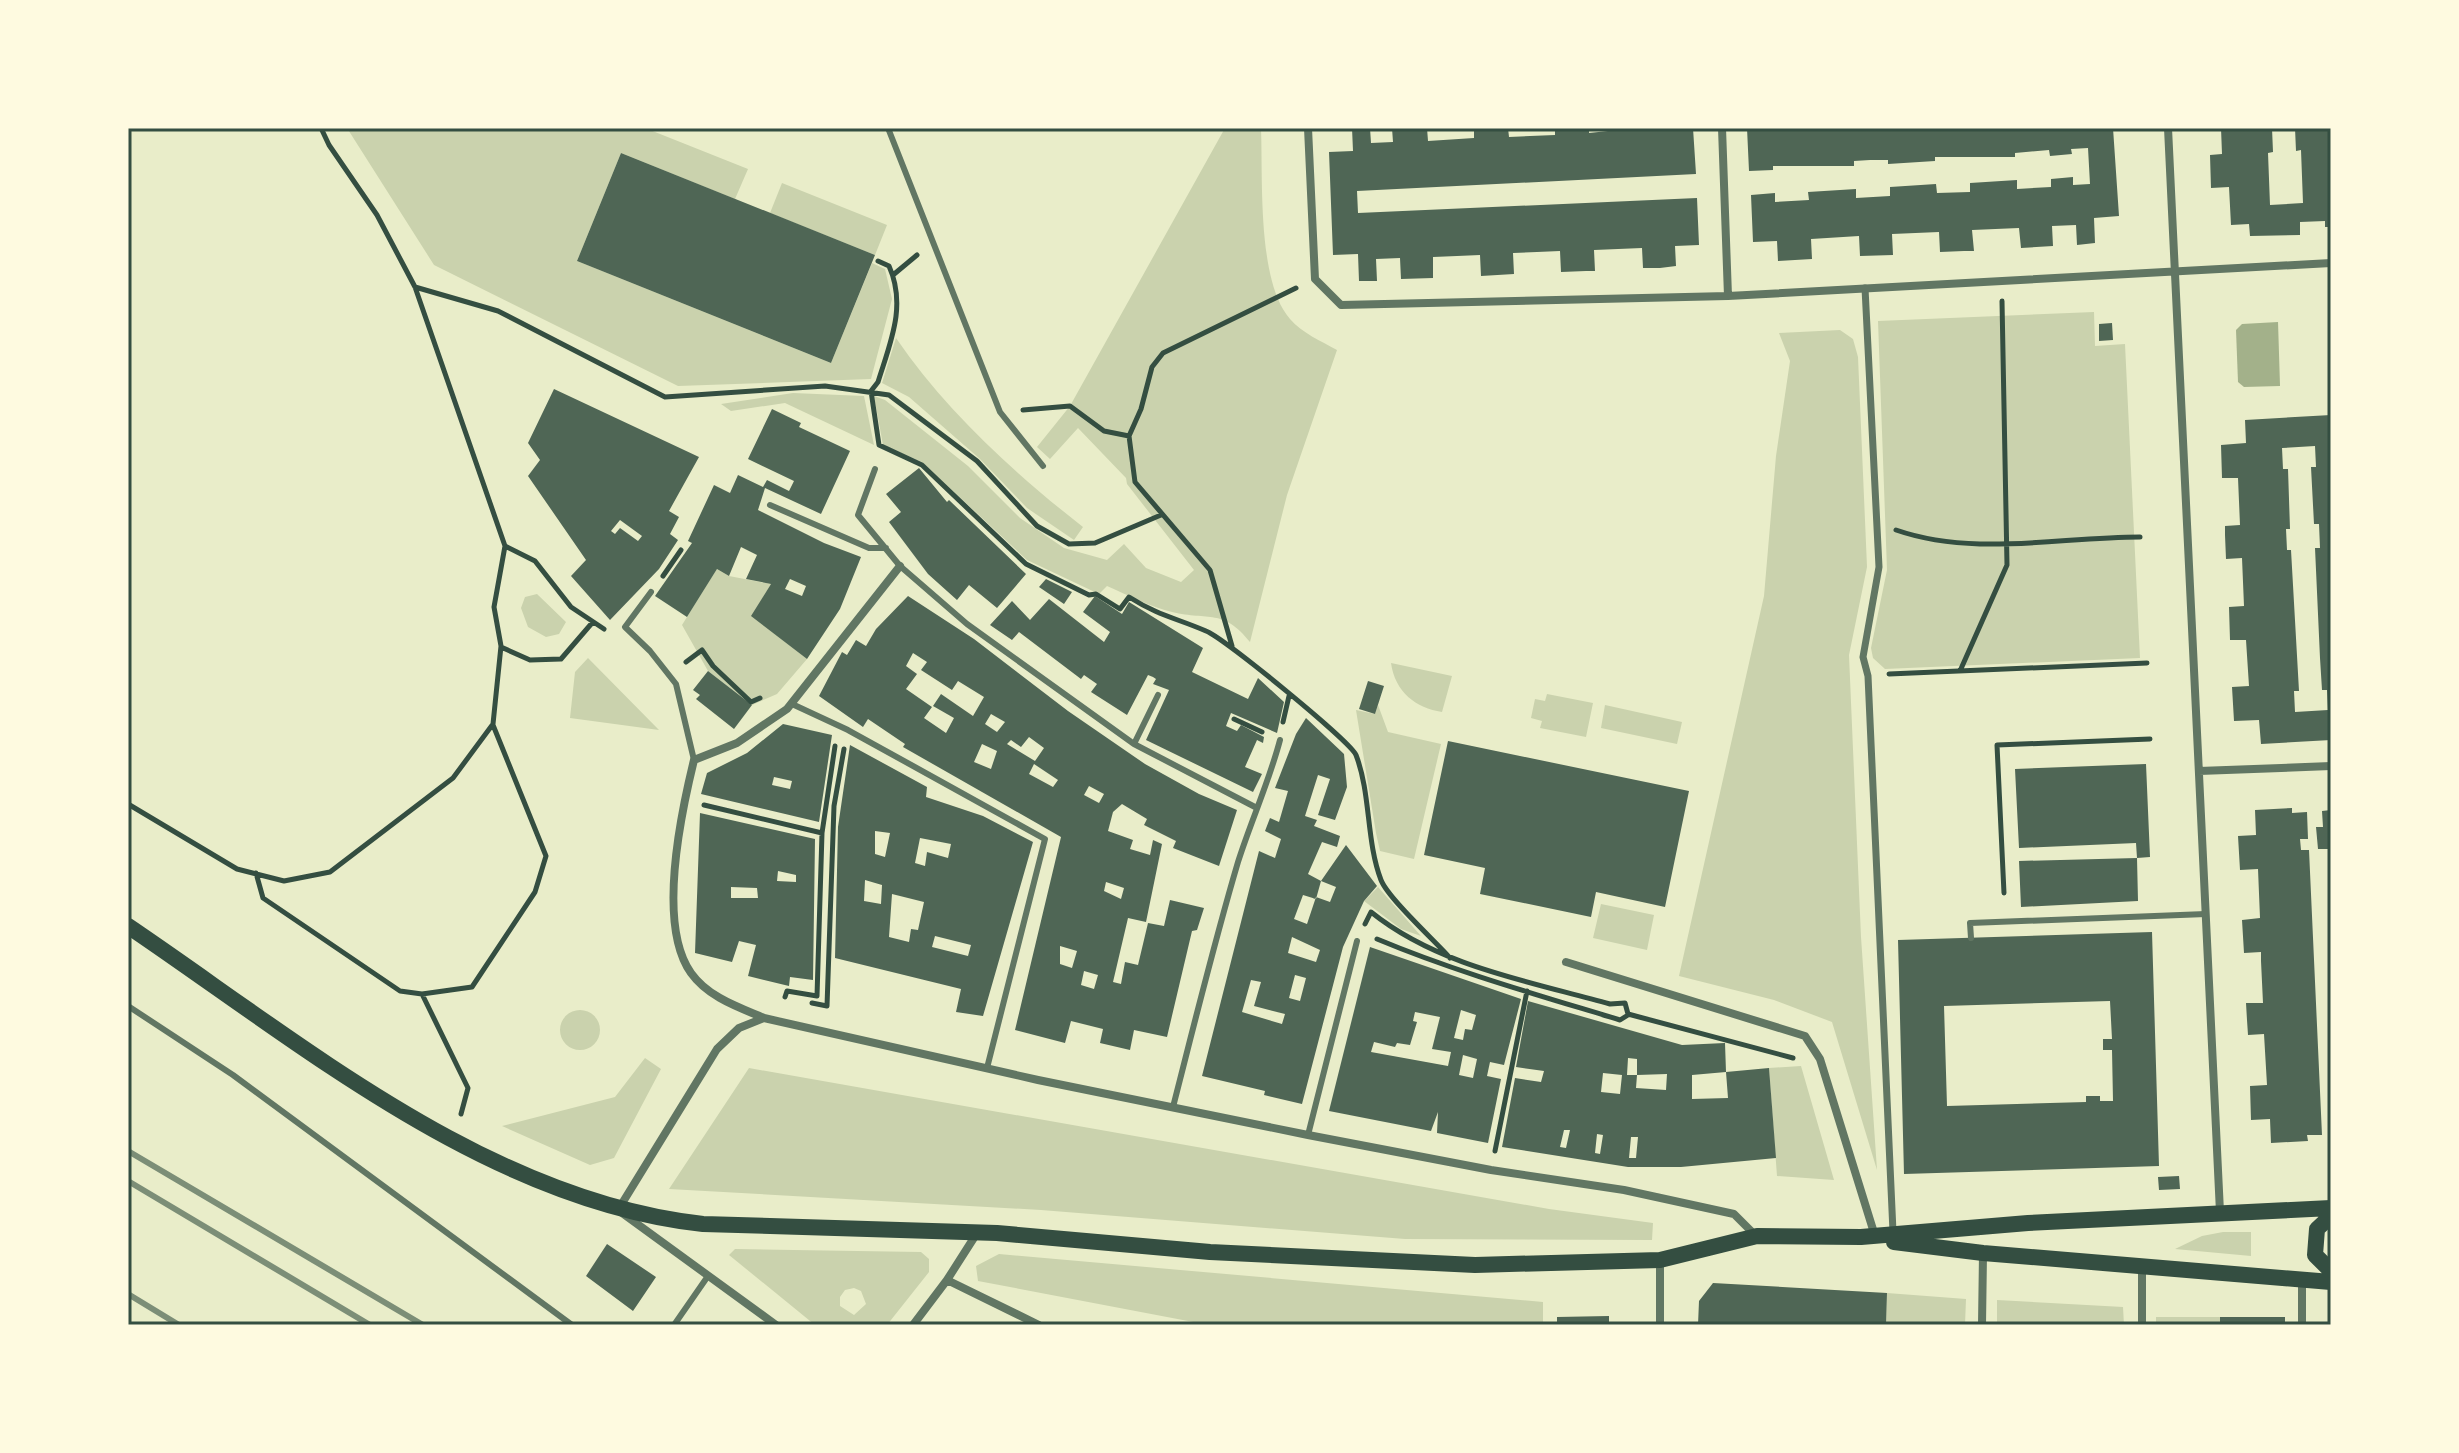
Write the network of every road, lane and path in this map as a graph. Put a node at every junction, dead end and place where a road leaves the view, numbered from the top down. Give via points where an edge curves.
1 (321, 128) edge
2 (888, 128) edge
3 (1308, 128) edge
4 (1722, 128) edge
5 (2168, 128) edge
6 (933, 241) junction
7 (878, 261) dead end
8 (2331, 263) edge
9 (2175, 269) junction
10 (893, 275) junction
11 (1315, 279) junction
12 (2002, 280) junction
13 (415, 287) junction
14 (1865, 288) junction
15 (1728, 296) junction
16 (871, 391) junction
17 (1000, 412) junction
18 (1129, 436) junction
19 (879, 445) dead end
20 (895, 453) dead end
21 (1043, 466) dead end
22 (875, 469) dead end
23 (770, 505) dead end
24 (1161, 515) junction
25 (1876, 522) junction
26 (2140, 537) dead end
27 (2006, 543) junction
28 (505, 546) junction
29 (886, 548) junction
30 (681, 550) dead end
31 (900, 566) junction
32 (664, 573) dead end
33 (651, 592) dead end
34 (592, 623) junction
35 (625, 627) junction
36 (501, 646) junction
37 (1232, 646) junction
38 (2147, 663) dead end
39 (1960, 671) junction
40 (669, 675) junction
41 (1868, 676) junction
42 (1158, 695) dead end
43 (1289, 696) junction
44 (763, 697) dead end
45 (792, 704) junction
46 (1287, 704) dead end
47 (1234, 719) dead end
48 (493, 724) junction
49 (838, 725) junction
50 (848, 730) junction
51 (2150, 739) dead end
52 (1280, 740) joint
53 (1134, 744) junction
54 (694, 760) junction
55 (2331, 766) edge
56 (2199, 771) junction
57 (128, 804) edge
58 (826, 804) junction
59 (834, 806) junction
60 (1255, 807) junction
61 (733, 813) dead end
62 (822, 833) junction
63 (256, 873) junction
64 (2004, 893) dead end
65 (1371, 912) dead end
66 (2206, 914) junction
67 (128, 926) edge
68 (1369, 935) dead end
69 (1971, 938) dead end
70 (1357, 941) dead end
71 (1450, 958) junction
72 (1566, 962) dead end
73 (1529, 993) junction
74 (422, 994) junction
75 (785, 997) junction
76 (128, 1006) edge
77 (739, 1008) junction
78 (1628, 1014) junction
79 (764, 1018) junction
80 (1820, 1059) junction
81 (987, 1068) junction
82 (468, 1088) dead end
83 (1173, 1107) junction
84 (1308, 1135) junction
85 (1496, 1148) dead end
86 (2331, 1208) edge
87 (618, 1210) junction
88 (2220, 1212) junction
89 (2331, 1216) edge
90 (977, 1233) junction
91 (1893, 1235) junction
92 (1757, 1236) junction
93 (1868, 1237) junction
94 (1983, 1253) junction
95 (1660, 1260) junction
96 (2142, 1266) junction
97 (2331, 1271) edge
98 (708, 1276) junction
99 (947, 1280) junction
100 (2302, 1281) junction
101 (2331, 1282) edge
102 (572, 1325) edge
103 (674, 1325) edge
104 (776, 1325) edge
105 (913, 1325) edge
106 (1039, 1325) edge
107 (1660, 1325) edge
108 (1982, 1325) edge
109 (2142, 1325) edge
110 (2302, 1325) edge

1 - 13 path
2 - 6 lane
3 - 11 street
4 - 15 street
5 - 9 street
6 - 10 path
6 - 17 lane
7 - 10 path
8 - 9 street
9 - 12 street
9 - 56 street
10 - 16 path via 900,310
11 - 15 street via 1341,305
11 - 18 path via 1163,353 1152,367
12 - 14 street
12 - 27 path
13 - 16 path via 498,311 665,397 825,386
13 - 28 path
14 - 15 street
14 - 25 street
16 - 19 path
16 - 24 path via 910,409 977,461 1037,526 1069,544 1095,543
17 - 18 path via 1070,406 1104,431
17 - 21 lane
18 - 24 path via 1135,482
20 - 37 path via 922,465 1026,564 1120,609 1129,597 1157,616 1207,631
22 - 29 lane via 858,515
23 - 29 lane via 869,548
24 - 37 path via 1210,570
25 - 27 path via 1930,542
25 - 41 street via 1879,567 1863,657
26 - 27 path
27 - 39 path via 2007,565
28 - 34 path via 535,561 571,607
28 - 36 path via 494,607
29 - 31 lane
30 - 32 path
31 - 45 street
31 - 53 lane via 967,624
33 - 35 lane
34 - 35 path via 606,630
34 - 36 path via 561,659 530,660
35 - 40 lane
36 - 48 path
37 - 43 path
38 - 39 path
39 - 41 path
40 - 44 path via 702,650 751,702
40 - 54 lane via 676,684
41 - 91 street
42 - 53 lane
43 - 46 path
43 - 71 path via 1355,752 1382,882
45 - 49 lane
45 - 54 street via 737,743
47 - 52 path
48 - 63 path via 453,778 330,872 284,881
48 - 74 path via 546,856 535,892 472,987
49 - 50 lane
49 - 58 path
50 - 59 path
50 - 81 lane via 1045,839
51 - 64 path via 1997,745
52 - 60 lane via 1271,777
53 - 60 lane
54 - 77 street via 684,800 674,897 677,941 691,973 723,1002
55 - 56 street
56 - 66 street
57 - 63 path via 237,869
58 - 59 path
58 - 62 path
59 - 75 path via 827,1006
60 - 83 lane via 1213,945
61 - 62 path
62 - 75 path via 817,996 787,991
63 - 74 path via 263,898 400,991
65 - 71 path via 1403,937
66 - 69 lane via 1970,923
66 - 88 street
67 - 87 main road via 379,1098 506,1167
68 - 73 path via 1444,967
70 - 84 lane
71 - 78 path via 1610,1004 1625,1003
72 - 80 street via 1805,1036
73 - 78 path via 1620,1020
73 - 85 path
74 - 82 path
75 - 77 path via 755,991
76 - 102 lane via 233,1075
77 - 79 street
78 - 80 path via 1787,1058
79 - 81 street
79 - 87 street via 739,1028 717,1049
80 - 93 street
81 - 83 street
83 - 84 street
84 - 92 street via 1734,1214
86 - 88 main road
87 - 90 main road via 703,1224
87 - 98 street
88 - 91 main road
89 - 97 main road via 2317,1229 2315,1255
90 - 95 main road via 1210,1252 1475,1265
90 - 99 street
91 - 93 main road
92 - 93 main road
92 - 95 main road
93 - 94 main road
94 - 96 main road
94 - 108 street
95 - 107 street
96 - 100 main road
96 - 109 street
98 - 103 lane
98 - 104 street
99 - 105 street
99 - 106 street
100 - 101 main road
100 - 110 street

